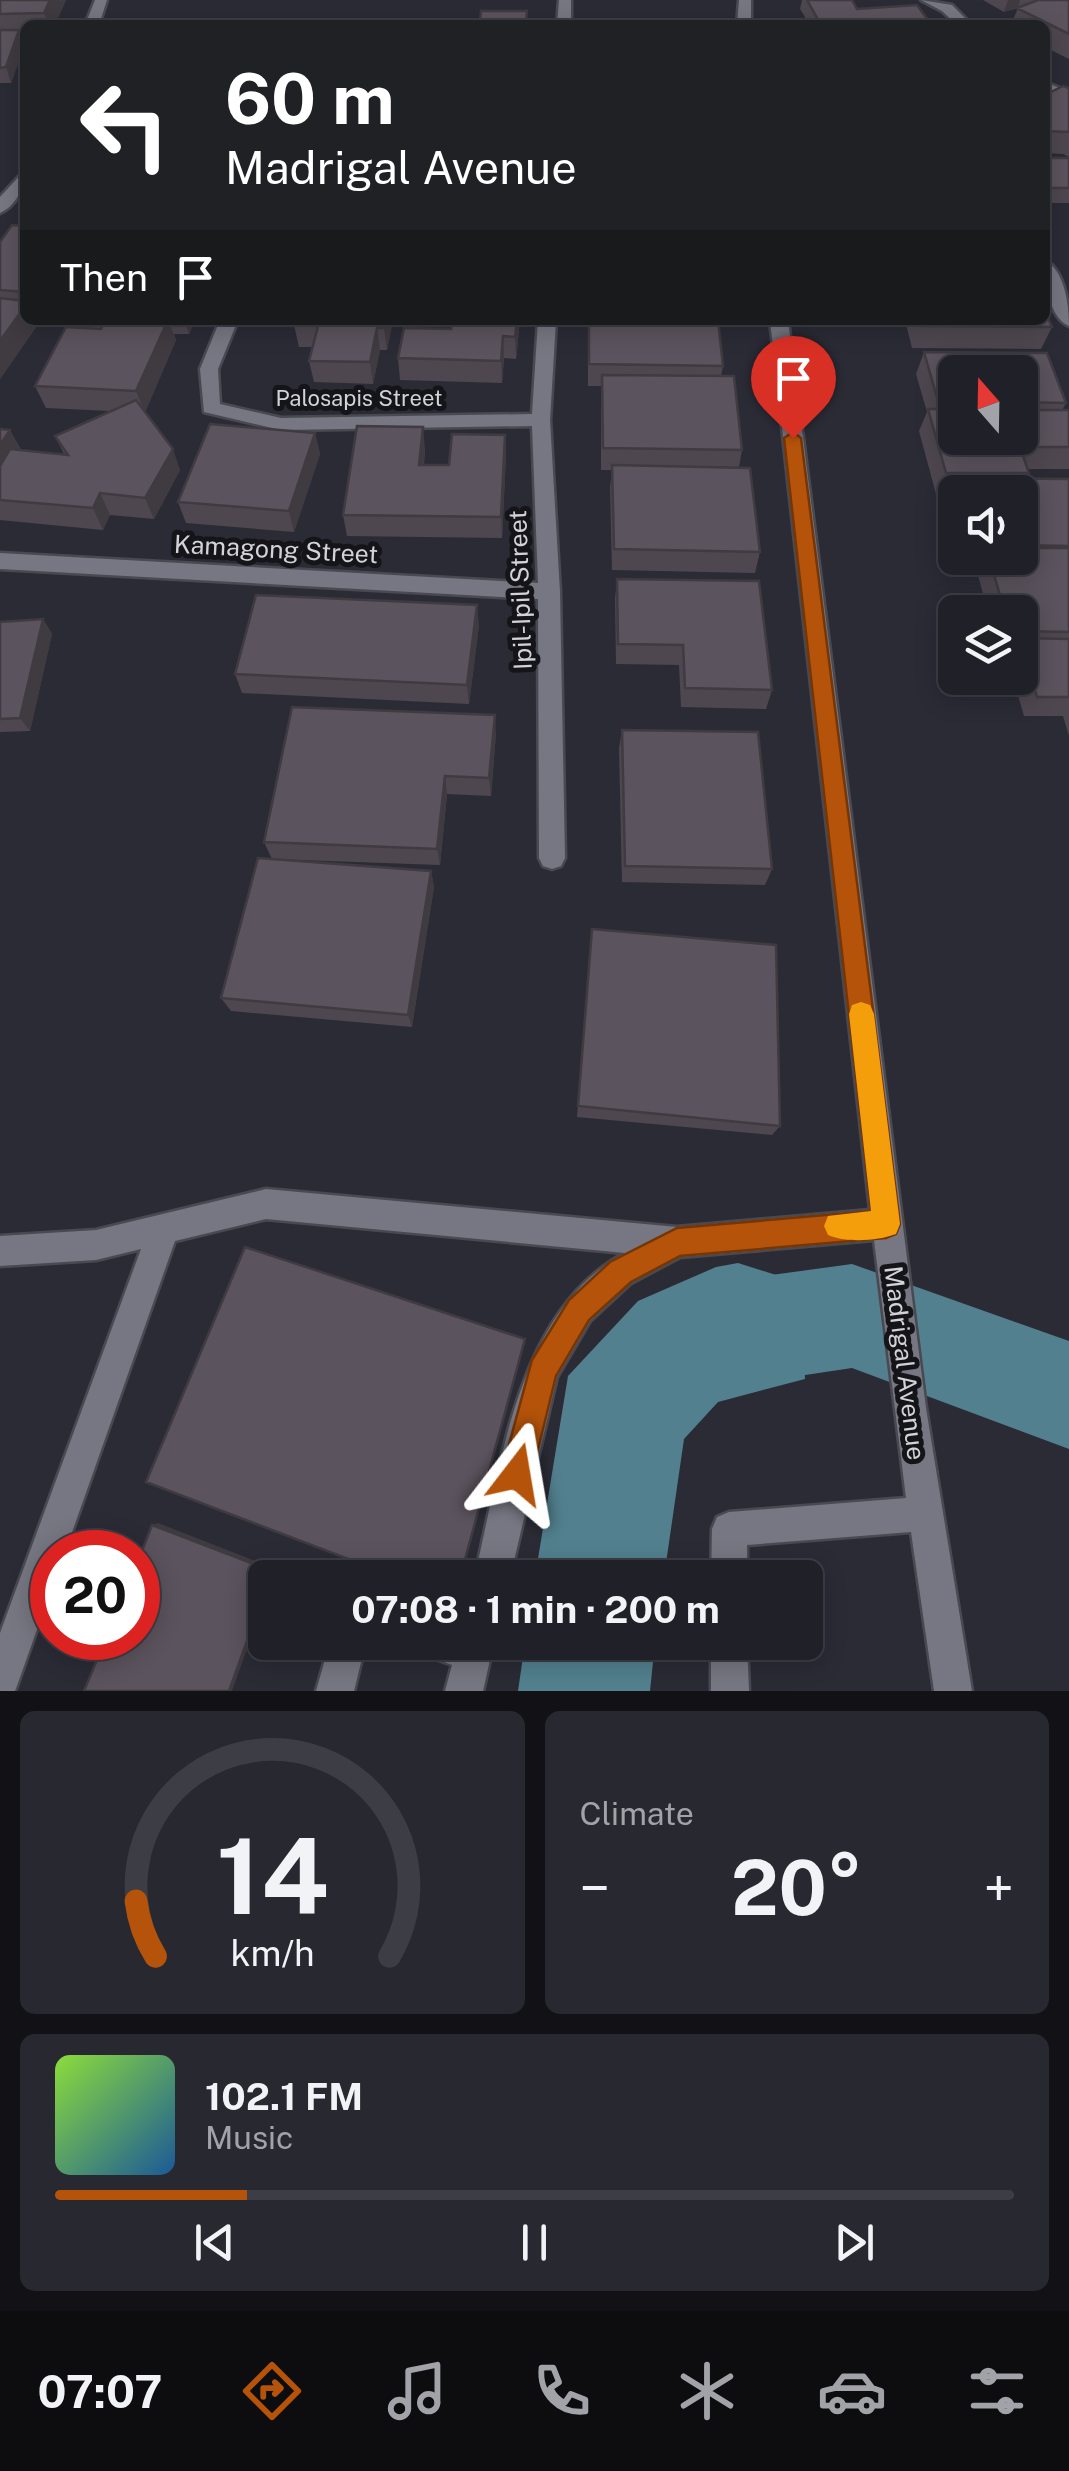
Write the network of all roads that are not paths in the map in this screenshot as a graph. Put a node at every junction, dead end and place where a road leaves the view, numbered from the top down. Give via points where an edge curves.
1 (927, 0) edge
2 (959, 20) edge
3 (20, 182) edge
4 (0, 208) edge
5 (1050, 278) edge
6 (1069, 322) edge
7 (227, 325) edge
8 (548, 325) edge
9 (780, 325) edge
10 (541, 420) junction
11 (0, 562) edge
12 (549, 592) junction
13 (552, 858) dead end
14 (886, 1224) junction
15 (164, 1229) junction
16 (677, 1242) junction
17 (0, 1251) edge
18 (925, 1514) junction
19 (496, 1560) edge
20 (729, 1560) edge
21 (343, 1660) edge
22 (472, 1660) edge
23 (730, 1660) edge
24 (0, 1682) edge
25 (335, 1691) edge
26 (464, 1691) edge
27 (730, 1691) edge
28 (953, 1691) edge

1 - 2 street
3 - 4 street
5 - 6 street
7 - 10 street, Palosapis Street via 209,370 211,408 282,424
8 - 10 street, Ipil-Ipil Street
9 - 14 street, Madrigal Avenue
10 - 12 street, Ipil-Ipil Street
11 - 12 street, Kamagong Street
12 - 13 street, Ipil-Ipil Street
14 - 16 street
14 - 18 street, Madrigal Avenue
15 - 16 street via 266,1204
15 - 17 street via 96,1245
15 - 24 street
16 - 19 street via 620,1272 579,1310 542,1371
18 - 20 street via 729,1529
18 - 28 street, Madrigal Avenue
21 - 25 street
22 - 26 street
23 - 27 street

